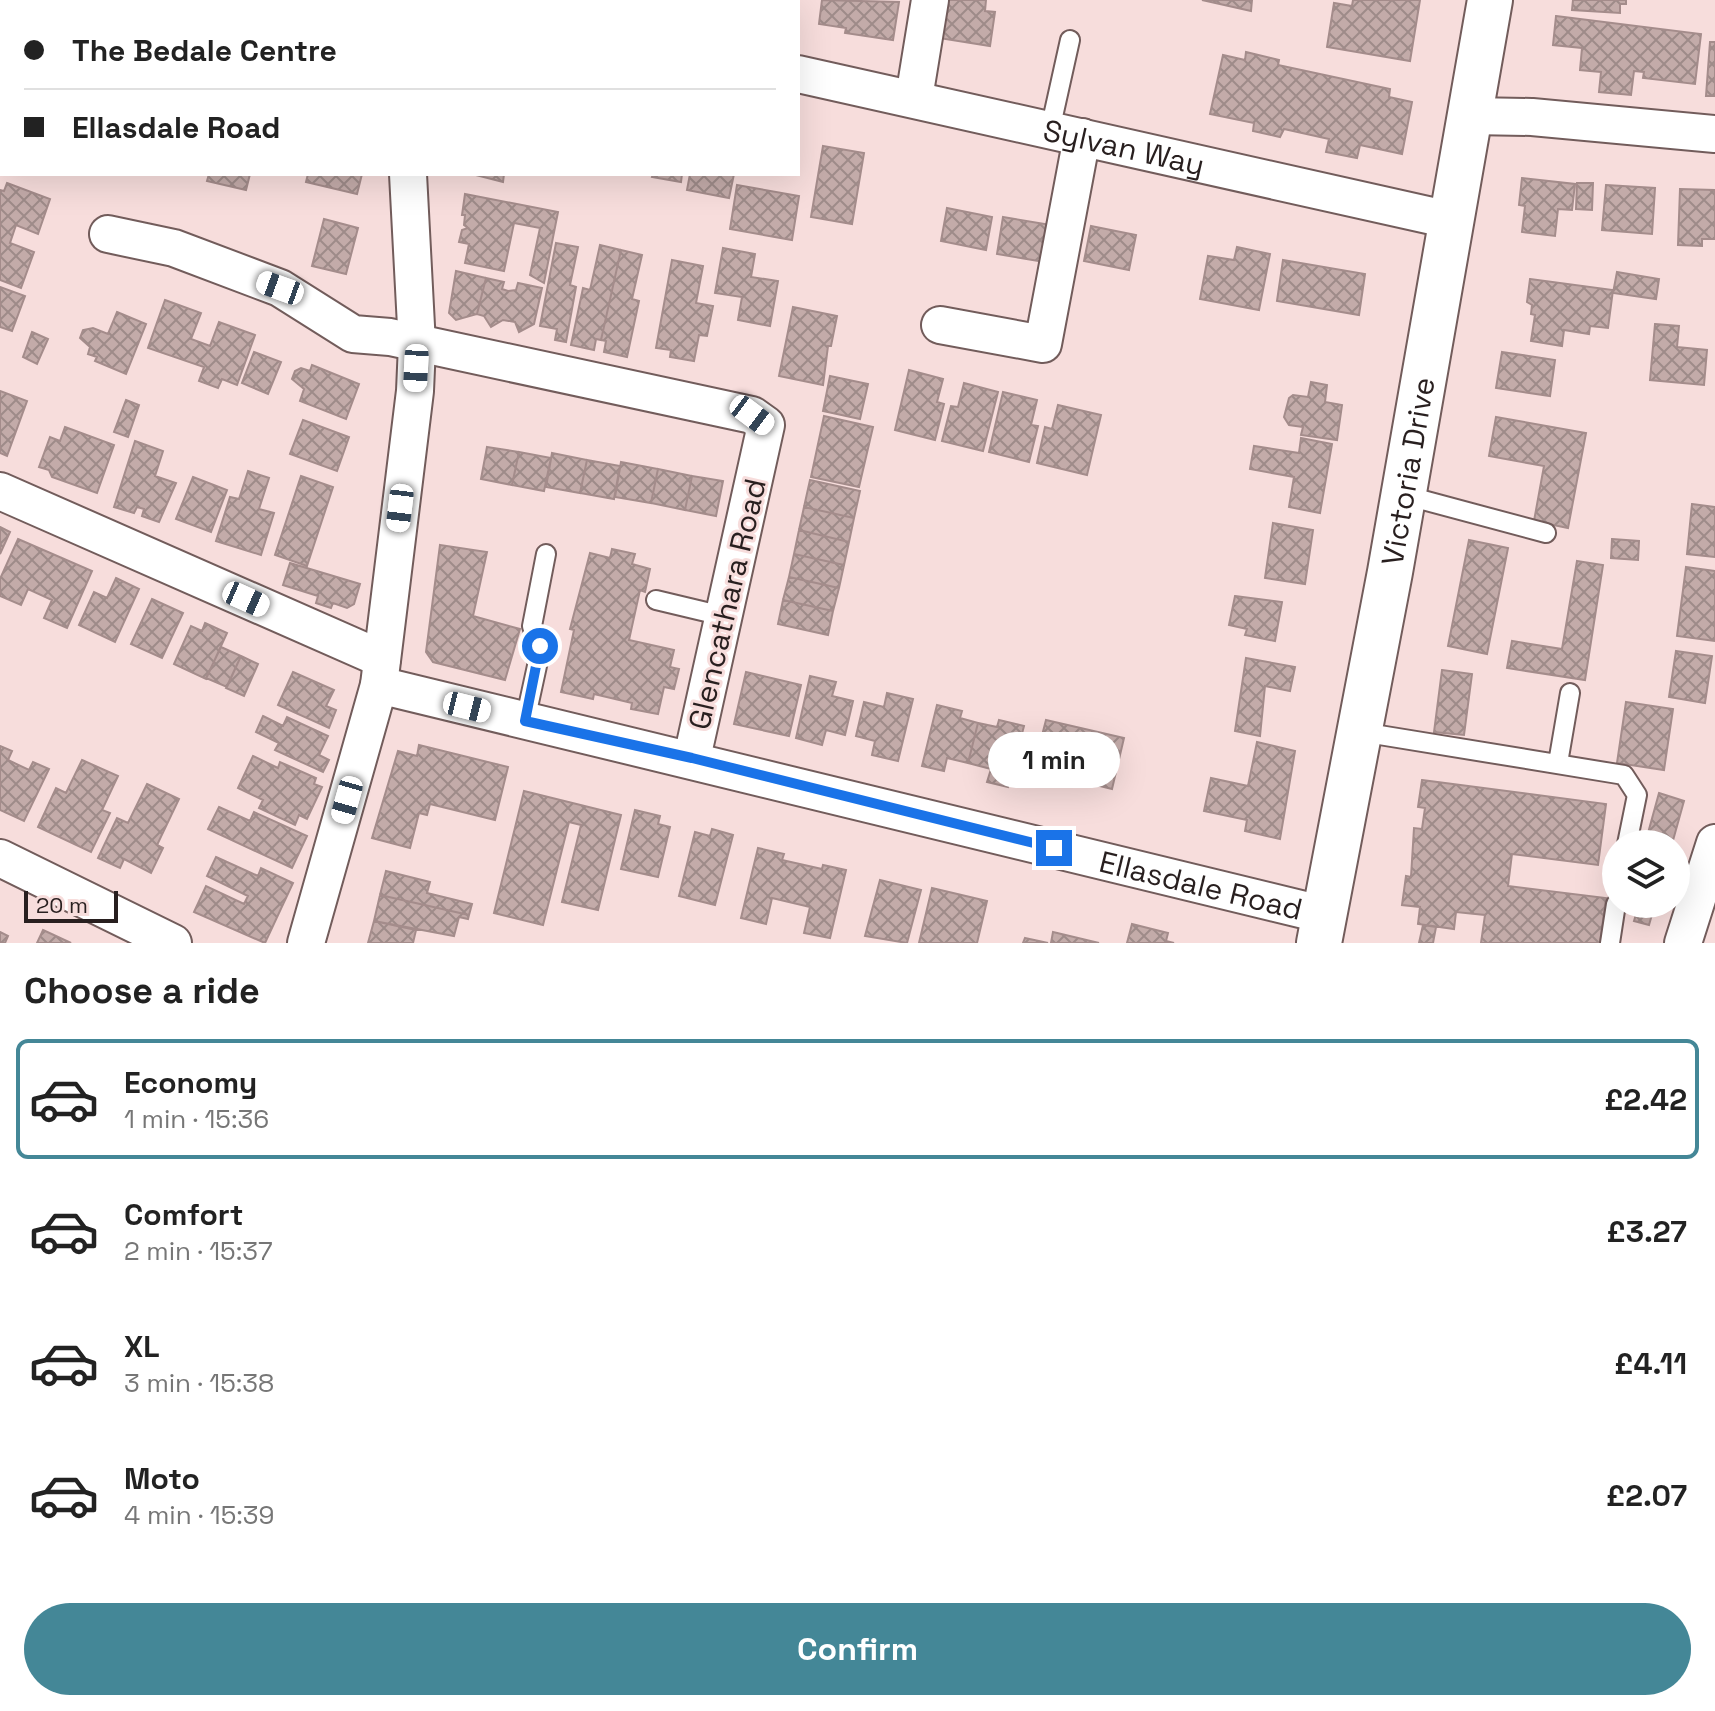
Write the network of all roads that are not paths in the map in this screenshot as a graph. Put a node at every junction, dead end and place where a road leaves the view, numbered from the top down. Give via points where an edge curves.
1 (930, 0) edge
2 (1490, 0) edge
3 (1070, 40) dead end
4 (800, 74) edge
5 (914, 98) junction
6 (1470, 116) junction
7 (1066, 134) junction
8 (1715, 134) edge
9 (408, 176) edge
10 (1450, 220) junction
11 (108, 234) dead end
12 (940, 325) dead end
13 (417, 345) junction
14 (0, 491) edge
15 (1404, 495) junction
16 (1546, 533) dead end
17 (546, 554) dead end
18 (656, 600) dead end
19 (723, 616) junction
20 (381, 672) junction
21 (1570, 693) dead end
22 (525, 721) junction
23 (1361, 732) junction
24 (692, 758) junction
25 (1558, 763) junction
26 (1630, 830) edge
27 (1714, 851) edge
28 (0, 858) edge
29 (1614, 918) edge
30 (1322, 929) edge
31 (173, 943) edge
32 (306, 943) edge
33 (1610, 943) edge
34 (1683, 943) edge

1 - 5 street
2 - 6 street, Victoria Drive
3 - 7 lane
4 - 5 street, Sylvan Way
5 - 7 street, Sylvan Way
6 - 8 street
6 - 10 street, Victoria Drive
7 - 10 street, Sylvan Way
7 - 12 street via 1043,344
9 - 13 street
10 - 15 street, Victoria Drive
11 - 13 street via 174,248 280,288 353,334
13 - 19 street, Glencathara Road via 752,415 766,425
13 - 20 street
14 - 20 street, Ellasdale Road
15 - 16 lane
15 - 23 street, Victoria Drive
17 - 22 lane via 532,626 540,652
18 - 19 lane
19 - 24 street, Glencathara Road
20 - 22 street, Ellasdale Road
20 - 32 street
21 - 25 lane
22 - 24 street, Ellasdale Road
23 - 25 lane
23 - 30 street, Victoria Drive
24 - 30 street, Ellasdale Road
25 - 26 lane via 1615,772 1632,784 1637,795
27 - 34 street
28 - 31 street
29 - 33 lane

